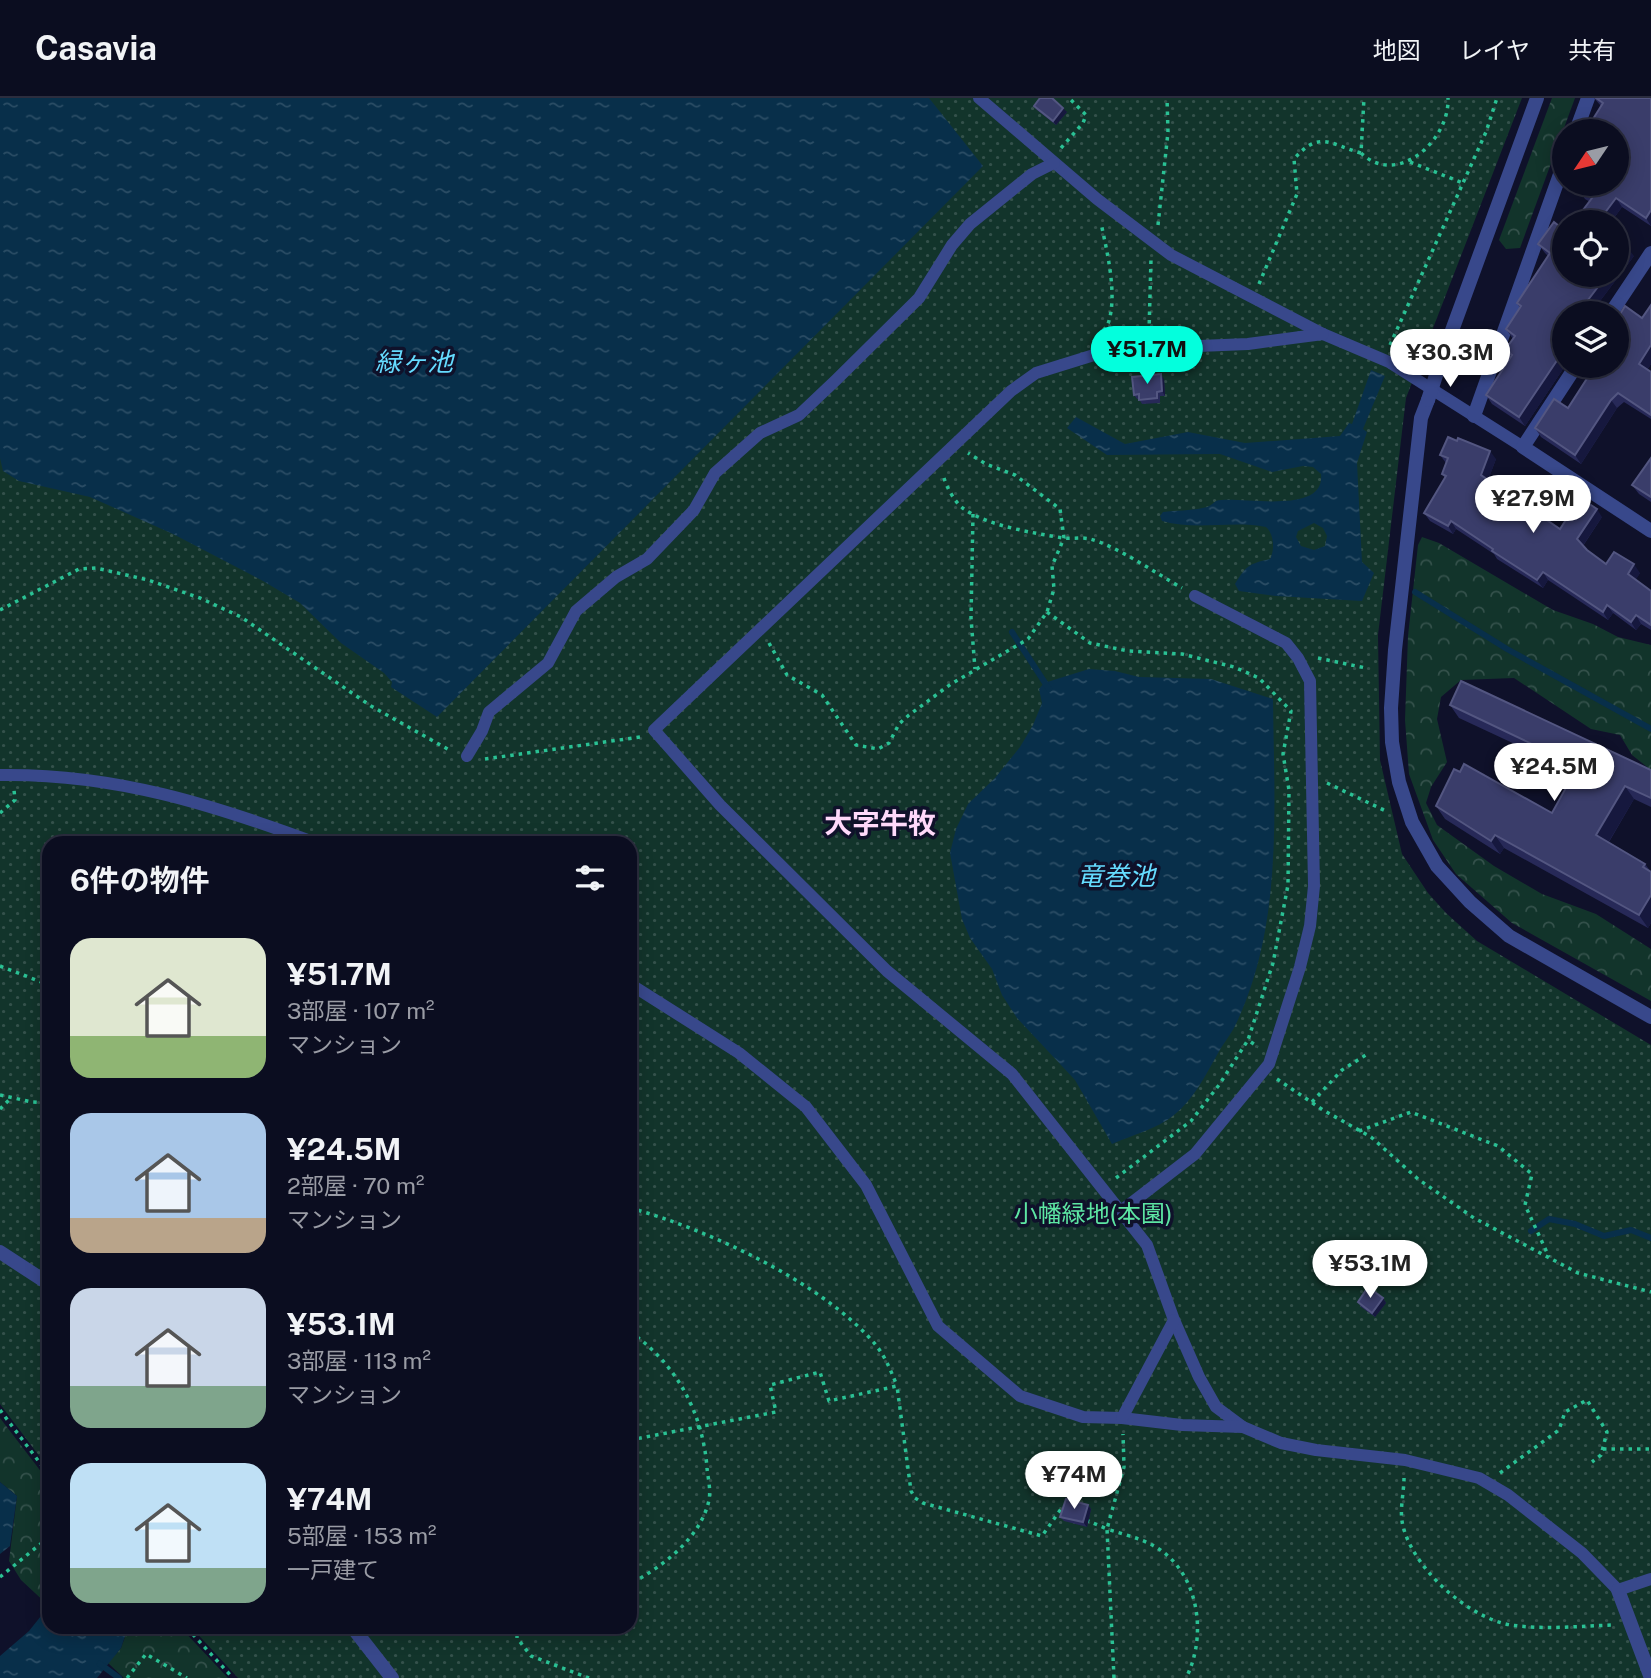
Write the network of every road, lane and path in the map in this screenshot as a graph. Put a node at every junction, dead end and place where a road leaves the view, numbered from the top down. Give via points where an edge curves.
1 (979, 98) edge
2 (1069, 98) edge
3 (1167, 98) edge
4 (1364, 98) edge
5 (1448, 98) edge
6 (1497, 98) edge
7 (1537, 98) edge
8 (1588, 98) edge
9 (1580, 119) edge
10 (1361, 153) junction
11 (1052, 161) junction
12 (1410, 162) junction
13 (1463, 183) junction
14 (1552, 196) edge
15 (1097, 199) junction
16 (1156, 244) junction
17 (1651, 253) edge
18 (1252, 298) junction
19 (1619, 301) edge
20 (1323, 334) junction
21 (1149, 348) junction
22 (1094, 355) junction
23 (1383, 360) junction
24 (1568, 378) edge
25 (1474, 416) junction
26 (957, 443) junction
27 (1523, 447) junction
28 (940, 459) junction
29 (973, 514) junction
30 (1651, 531) edge
31 (1064, 538) junction
32 (1195, 596) joint
33 (0, 610) edge
34 (1046, 612) junction
35 (759, 631) junction
36 (1298, 658) junction
37 (1366, 668) dead end
38 (975, 669) junction
39 (654, 730) junction
40 (467, 755) junction
41 (7, 775) edge
42 (1314, 776) junction
43 (1388, 812) dead end
44 (0, 813) edge
45 (297, 836) edge
46 (0, 966) edge
47 (42, 982) edge
48 (637, 988) edge
49 (1651, 1017) edge
50 (1248, 1040) junction
51 (1369, 1053) dead end
52 (1271, 1057) junction
53 (1264, 1070) junction
54 (0, 1094) edge
55 (11, 1098) junction
56 (42, 1102) edge
57 (1312, 1102) dead end
58 (0, 1109) edge
59 (1359, 1131) junction
60 (1102, 1188) junction
61 (637, 1210) edge
62 (1121, 1211) junction
63 (0, 1252) edge
64 (1549, 1258) junction
65 (42, 1279) edge
66 (1651, 1292) edge
67 (1174, 1320) junction
68 (637, 1338) edge
69 (897, 1386) junction
70 (0, 1410) edge
71 (1122, 1418) junction
72 (700, 1427) junction
73 (1243, 1427) junction
74 (637, 1439) edge
75 (1603, 1449) junction
76 (1651, 1449) edge
77 (1405, 1460) junction
78 (1592, 1462) dead end
79 (42, 1466) edge
80 (1487, 1483) junction
81 (1072, 1514) edge
82 (1084, 1519) edge
83 (1107, 1530) junction
84 (42, 1543) edge
85 (0, 1577) edge
86 (1651, 1579) edge
87 (637, 1580) edge
88 (1618, 1590) junction
89 (1630, 1624) junction
90 (193, 1634) edge
91 (358, 1634) edge
92 (517, 1634) edge
93 (127, 1678) edge
94 (187, 1678) edge
95 (233, 1678) edge
96 (392, 1678) edge
97 (589, 1678) edge
98 (1114, 1678) edge
99 (1186, 1678) edge
100 (1651, 1678) edge

1 - 11 lane
2 - 11 path via 1086,115
3 - 16 path via 1168,132
4 - 10 path
5 - 12 path via 1436,136
6 - 13 path
7 - 49 street, bridge via 1421,418 1396,636 1392,742 1412,822 1437,866 1470,902 1509,936
8 - 9 street
10 - 12 path via 1379,164
10 - 18 path via 1323,141 1302,149 1294,159 1297,194
11 - 15 lane
11 - 40 lane via 970,224 919,298 799,415 760,433 715,473 694,510 647,559 615,578 576,611 548,663 489,712
12 - 13 path
13 - 23 path
14 - 25 street
15 - 16 lane
15 - 22 path via 1110,273 1110,302 1108,326 1094,339
16 - 18 lane
16 - 21 path via 1151,257
17 - 19 street
18 - 20 lane
20 - 21 lane via 1248,344
20 - 23 lane
21 - 22 lane
22 - 26 lane via 1036,373
23 - 25 lane
24 - 27 street
25 - 27 lane
26 - 28 lane
26 - 31 path via 986,464 1016,475 1060,509
27 - 30 street
28 - 29 path via 946,486 961,508
28 - 35 lane
29 - 31 path
29 - 38 path
31 - 32 path via 1090,539 1111,548
31 - 34 path via 1052,566 1054,590
32 - 36 lane via 1286,643
33 - 40 path via 79,569 96,568 148,580 241,617 371,706 441,747
34 - 38 path via 1028,639
34 - 50 path via 1090,643 1128,652 1182,654 1234,667 1259,678 1291,711 1283,754 1289,790 1288,885 1272,963
35 - 38 path via 787,675 822,695 856,745 866,748 878,749 889,743 909,715
35 - 39 lane
36 - 37 path
36 - 42 lane via 1310,681
39 - 40 path via 642,737 486,759
39 - 60 lane via 720,804 887,971 1012,1073
41 - 44 path via 15,800
41 - 45 lane via 78,778 149,789
42 - 43 path
42 - 52 lane via 1310,926
46 - 47 path
48 - 71 lane via 739,1053 806,1107 866,1185 938,1326 979,1364 1020,1396 1083,1417
50 - 52 path
50 - 60 path via 1191,1121
51 - 57 path via 1342,1070
52 - 53 lane
53 - 59 path
53 - 62 lane via 1195,1154
54 - 55 path
55 - 56 path
55 - 58 path
59 - 64 path via 1474,1218
59 - 64 path via 1411,1112 1498,1146 1532,1174 1525,1205
60 - 62 lane
61 - 69 path via 714,1237 832,1303 875,1344
62 - 67 lane via 1147,1245
63 - 65 street
64 - 66 path via 1578,1273
67 - 71 lane
67 - 73 lane via 1216,1407
68 - 72 path via 681,1383
69 - 72 path via 829,1401 820,1372 770,1385 776,1412
69 - 81 path via 915,1498 1042,1536 1061,1509
70 - 79 path
71 - 73 lane
71 - 83 path via 1124,1467
72 - 74 path
72 - 87 path via 710,1498 702,1517 672,1557
73 - 77 lane via 1281,1443
75 - 76 path
75 - 78 path
75 - 80 path via 1607,1432 1587,1400 1565,1412 1559,1430
77 - 80 lane
77 - 89 path via 1402,1521 1414,1551 1446,1590 1473,1612 1509,1625
80 - 88 lane via 1581,1553
82 - 83 path
83 - 98 path
83 - 99 path via 1155,1547 1178,1567 1193,1593 1198,1630
84 - 85 path
86 - 88 lane
88 - 89 street
89 - 100 street
90 - 95 path
91 - 96 street
92 - 97 path via 531,1656
93 - 94 path via 146,1654

